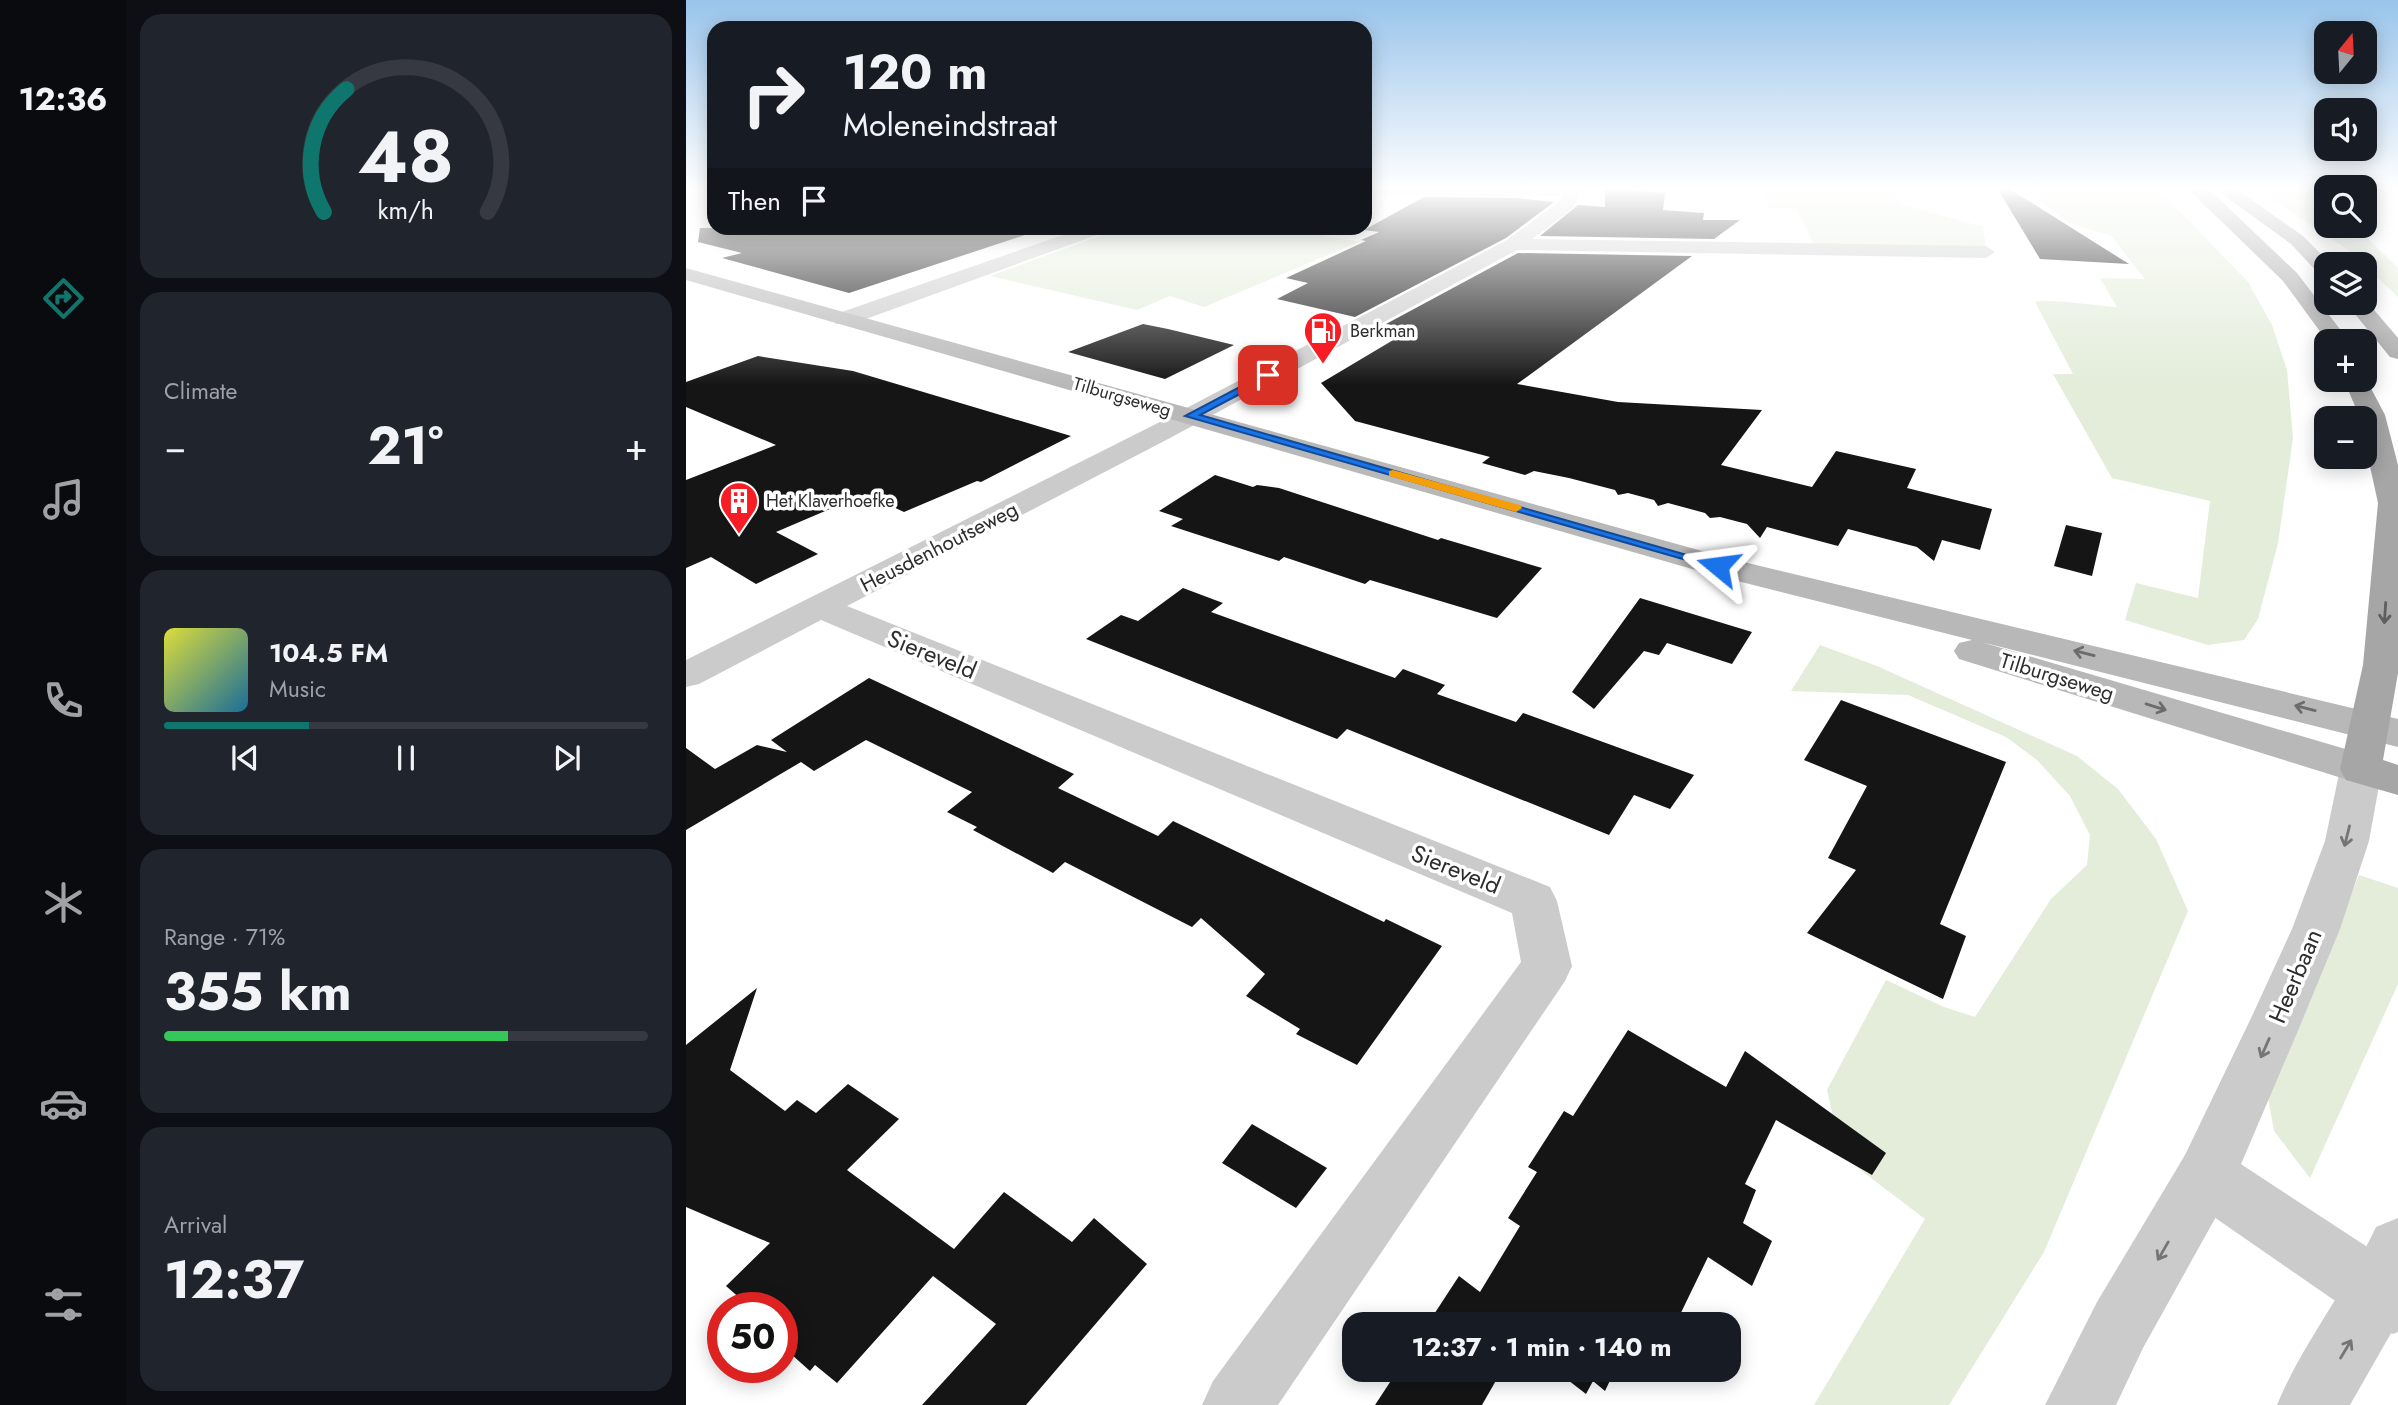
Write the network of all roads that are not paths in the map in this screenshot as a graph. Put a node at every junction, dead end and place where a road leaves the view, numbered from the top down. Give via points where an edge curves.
1 (1027, 254) edge
2 (1496, 254) edge
3 (2266, 254) edge
4 (686, 274) edge
5 (2367, 315) edge
6 (844, 319) junction
7 (2329, 329) edge
8 (2398, 352) edge
9 (2361, 392) edge
10 (1191, 416) junction
11 (821, 608) junction
12 (686, 675) edge
13 (2382, 752) edge
14 (2206, 1176) junction
15 (2392, 1282) edge
16 (1237, 1405) edge
17 (2080, 1405) edge
18 (2312, 1405) edge

1 - 6 street
2 - 10 street, Heusdenhoutseweg
3 - 7 main road
4 - 6 main road, Tilburgseweg
5 - 8 main road
6 - 10 main road, Tilburgseweg
9 -> 13 main road via 2372,415 2393,503 2381,665
10 - 11 street, Heusdenhoutseweg
10 - 13 main road, Tilburgseweg via 1718,566 1824,607
11 - 12 street, Heusdenhoutseweg
11 - 16 street, Siereveld via 1533,901 1547,966
13 -> 14 street, Heerbaan via 2316,929
14 - 15 street
14 -> 17 street, Heerbaan via 2120,1325
18 -> 15 street

